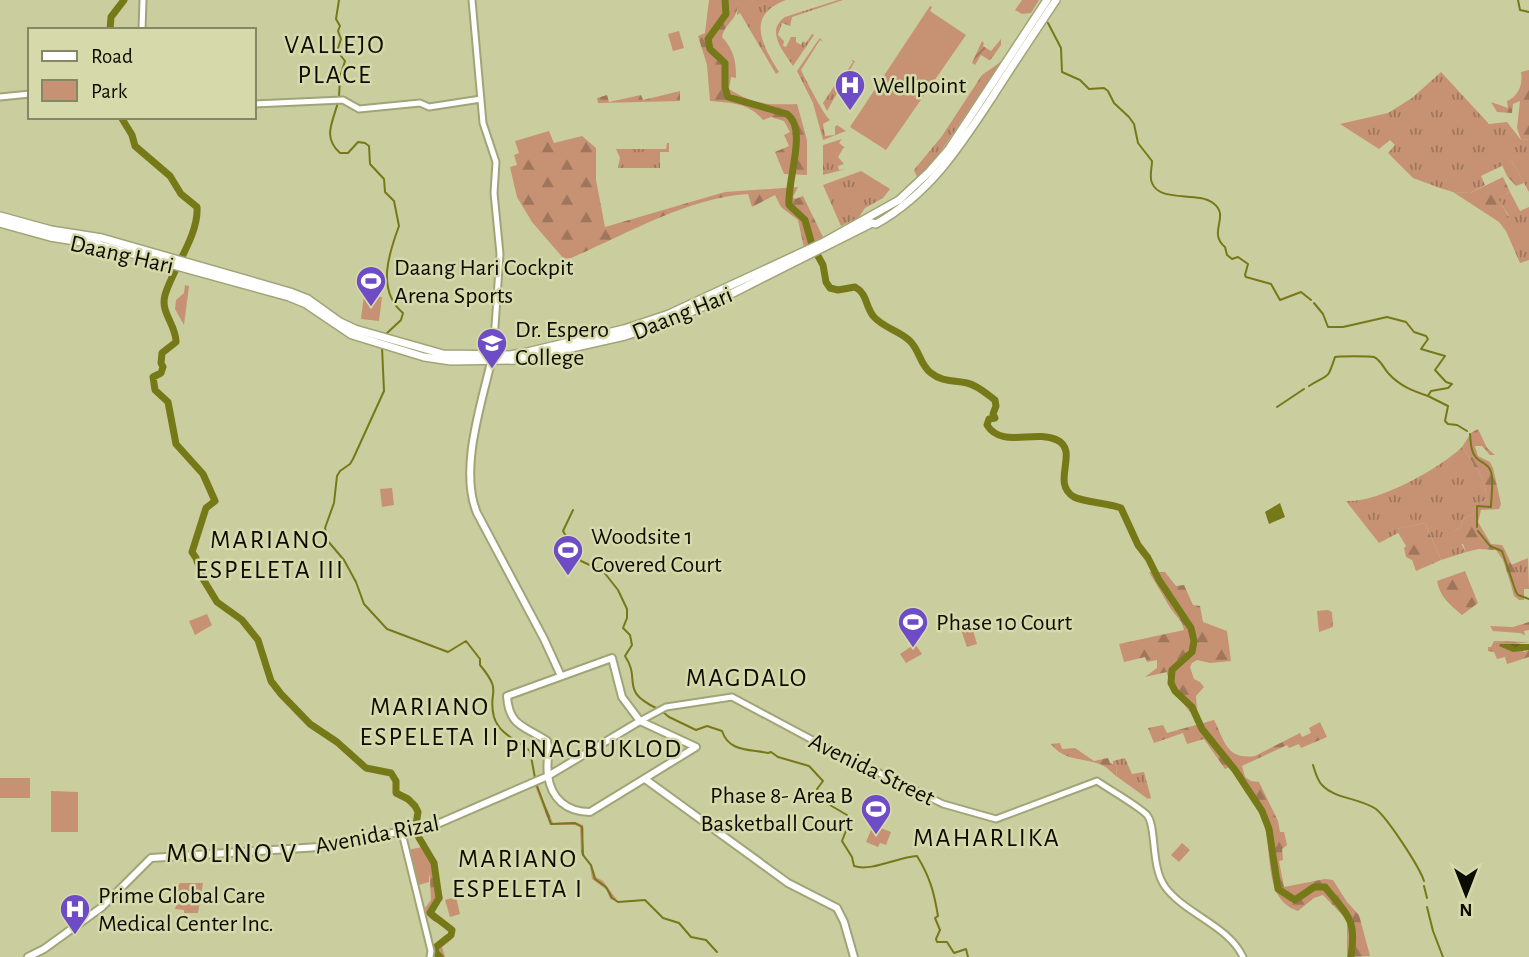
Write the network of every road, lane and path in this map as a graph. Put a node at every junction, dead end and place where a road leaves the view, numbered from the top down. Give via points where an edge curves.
1 (143, 0) edge
2 (472, 0) edge
3 (1046, 0) edge
4 (1056, 0) edge
5 (142, 28) edge
6 (28, 94) edge
7 (0, 97) edge
8 (481, 99) junction
9 (256, 104) edge
10 (3, 220) edge
11 (823, 245) junction
12 (492, 358) junction
13 (561, 677) junction
14 (732, 696) joint
15 (640, 720) junction
16 (548, 776) junction
17 (645, 779) junction
18 (402, 833) junction
19 (28, 957) edge
20 (430, 957) edge
21 (854, 957) edge
22 (1243, 957) edge

1 - 5 street
2 - 8 street
3 - 11 main road, Daang Hari via 949,149 929,172 895,204
4 - 11 main road, Daang Hari via 934,178 899,210
6 - 7 street
8 - 9 street via 429,107 420,103 359,109 339,100
8 - 12 street via 485,135 496,162 494,193 500,236
10 - 12 main road, Daang Hari via 58,235 102,238 308,299 374,339 443,354
11 - 12 main road, Daang Hari via 722,298 645,330 544,356
12 - 13 main road via 472,452 471,495
13 - 15 main road via 612,658 622,697
13 - 16 main road via 507,696 517,723 547,741
14 - 15 street, Avenida Rizal via 660,710
14 - 22 street, Avenida Street via 943,804 982,816 996,819 1097,781 1149,818 1155,860 1167,890 1234,943
15 - 16 main road, Avenida Rizal
15 - 17 main road via 696,747
16 - 17 main road via 561,803 590,812
16 - 18 main road, Avenida Rizal via 448,821
17 - 21 main road via 788,883 837,908
18 - 19 main road, Avenida Rizal via 319,847 151,858 102,907
18 - 20 street

